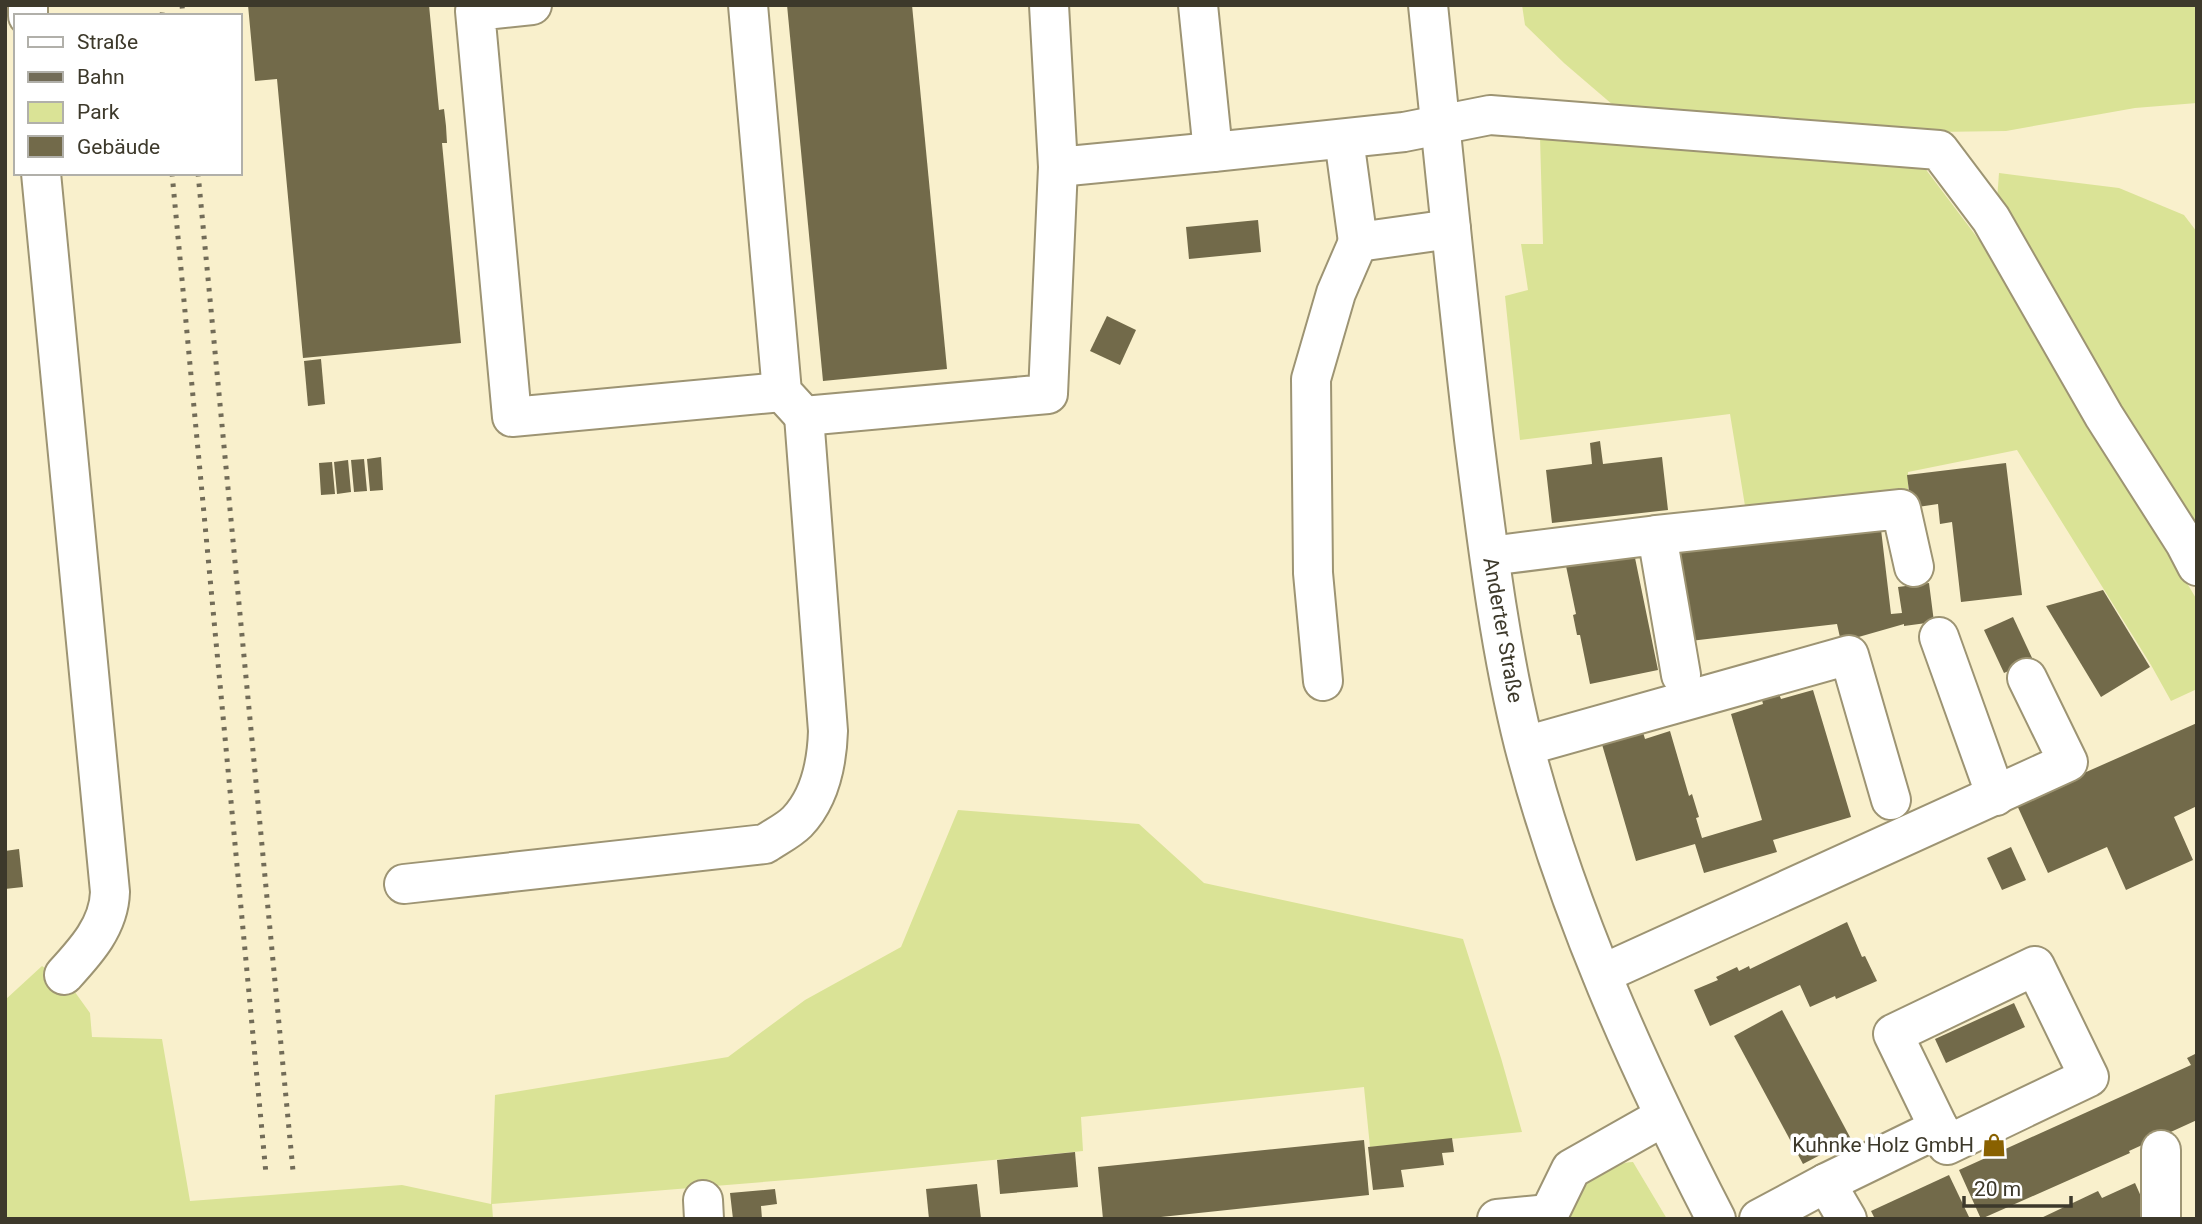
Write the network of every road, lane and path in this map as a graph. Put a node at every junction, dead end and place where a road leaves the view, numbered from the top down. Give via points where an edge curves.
1 (532, 5) edge
2 (748, 5) edge
3 (1049, 5) edge
4 (1198, 5) edge
5 (1428, 5) edge
6 (474, 8) edge
7 (1440, 123) junction
8 (1344, 139) junction
9 (1213, 152) junction
10 (1058, 167) junction
11 (41, 175) edge
12 (1451, 229) junction
13 (1358, 242) junction
14 (793, 404) junction
15 (1657, 536) junction
16 (1490, 555) junction
17 (2197, 566) edge
18 (1913, 567) dead end
19 (1939, 637) dead end
20 (1681, 675) dead end
21 (2027, 678) dead end
22 (1323, 681) dead end
23 (1525, 746) junction
24 (1996, 796) junction
25 (1891, 800) dead end
26 (404, 884) dead end
27 (1602, 974) junction
28 (64, 975) dead end
29 (1663, 1117) junction
30 (1938, 1128) junction
31 (2161, 1150) dead end
32 (1826, 1183) junction
33 (1549, 1216) edge
34 (1497, 1219) edge
35 (1716, 1219) edge
36 (1759, 1219) edge
37 (1847, 1219) edge
38 (2161, 1219) edge

1 - 6 main road
2 - 14 main road
3 - 10 main road
4 - 9 main road
5 - 7 main road, Anderter Straße
6 - 14 main road via 512,416
7 - 8 main road
7 - 12 main road, Anderter Straße
7 - 17 main road via 1490,115 1939,150 1991,219
8 - 9 main road
8 - 13 main road
9 - 10 main road
10 - 14 main road via 1048,394
11 - 28 main road via 110,892 110,909 99,932
12 - 13 main road
12 - 16 main road, Anderter Straße
13 - 22 main road via 1336,293 1311,379 1313,573
14 - 26 main road via 828,730 827,760 820,781 797,822 765,844
15 - 16 main road
15 - 18 main road via 1901,509
15 - 20 main road
16 - 23 main road, Anderter Straße
19 - 24 main road
21 - 24 main road via 2068,762
23 - 25 main road via 1849,655
23 - 27 main road, Anderter Straße via 1556,855
24 - 27 main road
27 - 29 main road, Anderter Straße
29 - 33 main road via 1571,1168
29 - 35 main road, Anderter Straße
30 - 30 main road via 1893,1034 2035,965 2089,1077 1947,1145
30 - 32 main road
31 - 38 main road
32 - 36 main road
32 - 37 main road
33 - 34 main road

